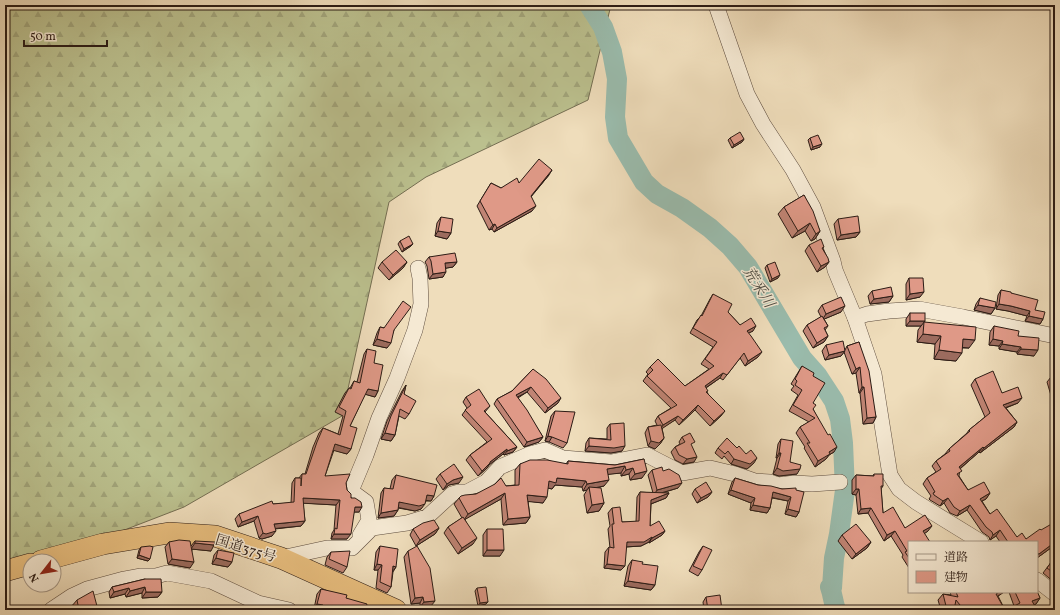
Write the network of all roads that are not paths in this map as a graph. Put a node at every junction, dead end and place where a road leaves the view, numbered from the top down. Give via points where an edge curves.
1 (716, 5) edge
2 (418, 268) dead end
3 (855, 318) junction
4 (1055, 336) edge
5 (840, 482) dead end
6 (979, 541) edge
7 (352, 548) junction
8 (62, 555) edge
9 (281, 558) junction
10 (22, 566) edge
11 (5, 571) edge
12 (1038, 581) edge
13 (1055, 594) edge
14 (51, 610) edge
15 (289, 610) edge
16 (396, 610) edge

1 - 3 street via 747,94 813,207
2 - 7 street via 421,304 415,330 351,491 366,502 369,520
3 - 4 street via 866,314 919,309
3 - 6 street via 874,374 890,476 900,489 916,502
5 - 7 street via 778,485 710,468 682,473 647,455 611,462 563,458 545,450 500,467 486,482 467,492 452,494 427,517 372,528
7 - 9 street via 327,548
8 - 9 highway, 国道375号 via 103,544 170,533 215,536
9 - 16 highway, 国道375号
10 - 11 highway
12 - 13 street
14 - 15 street via 87,589 124,579 167,573 212,581 258,602

